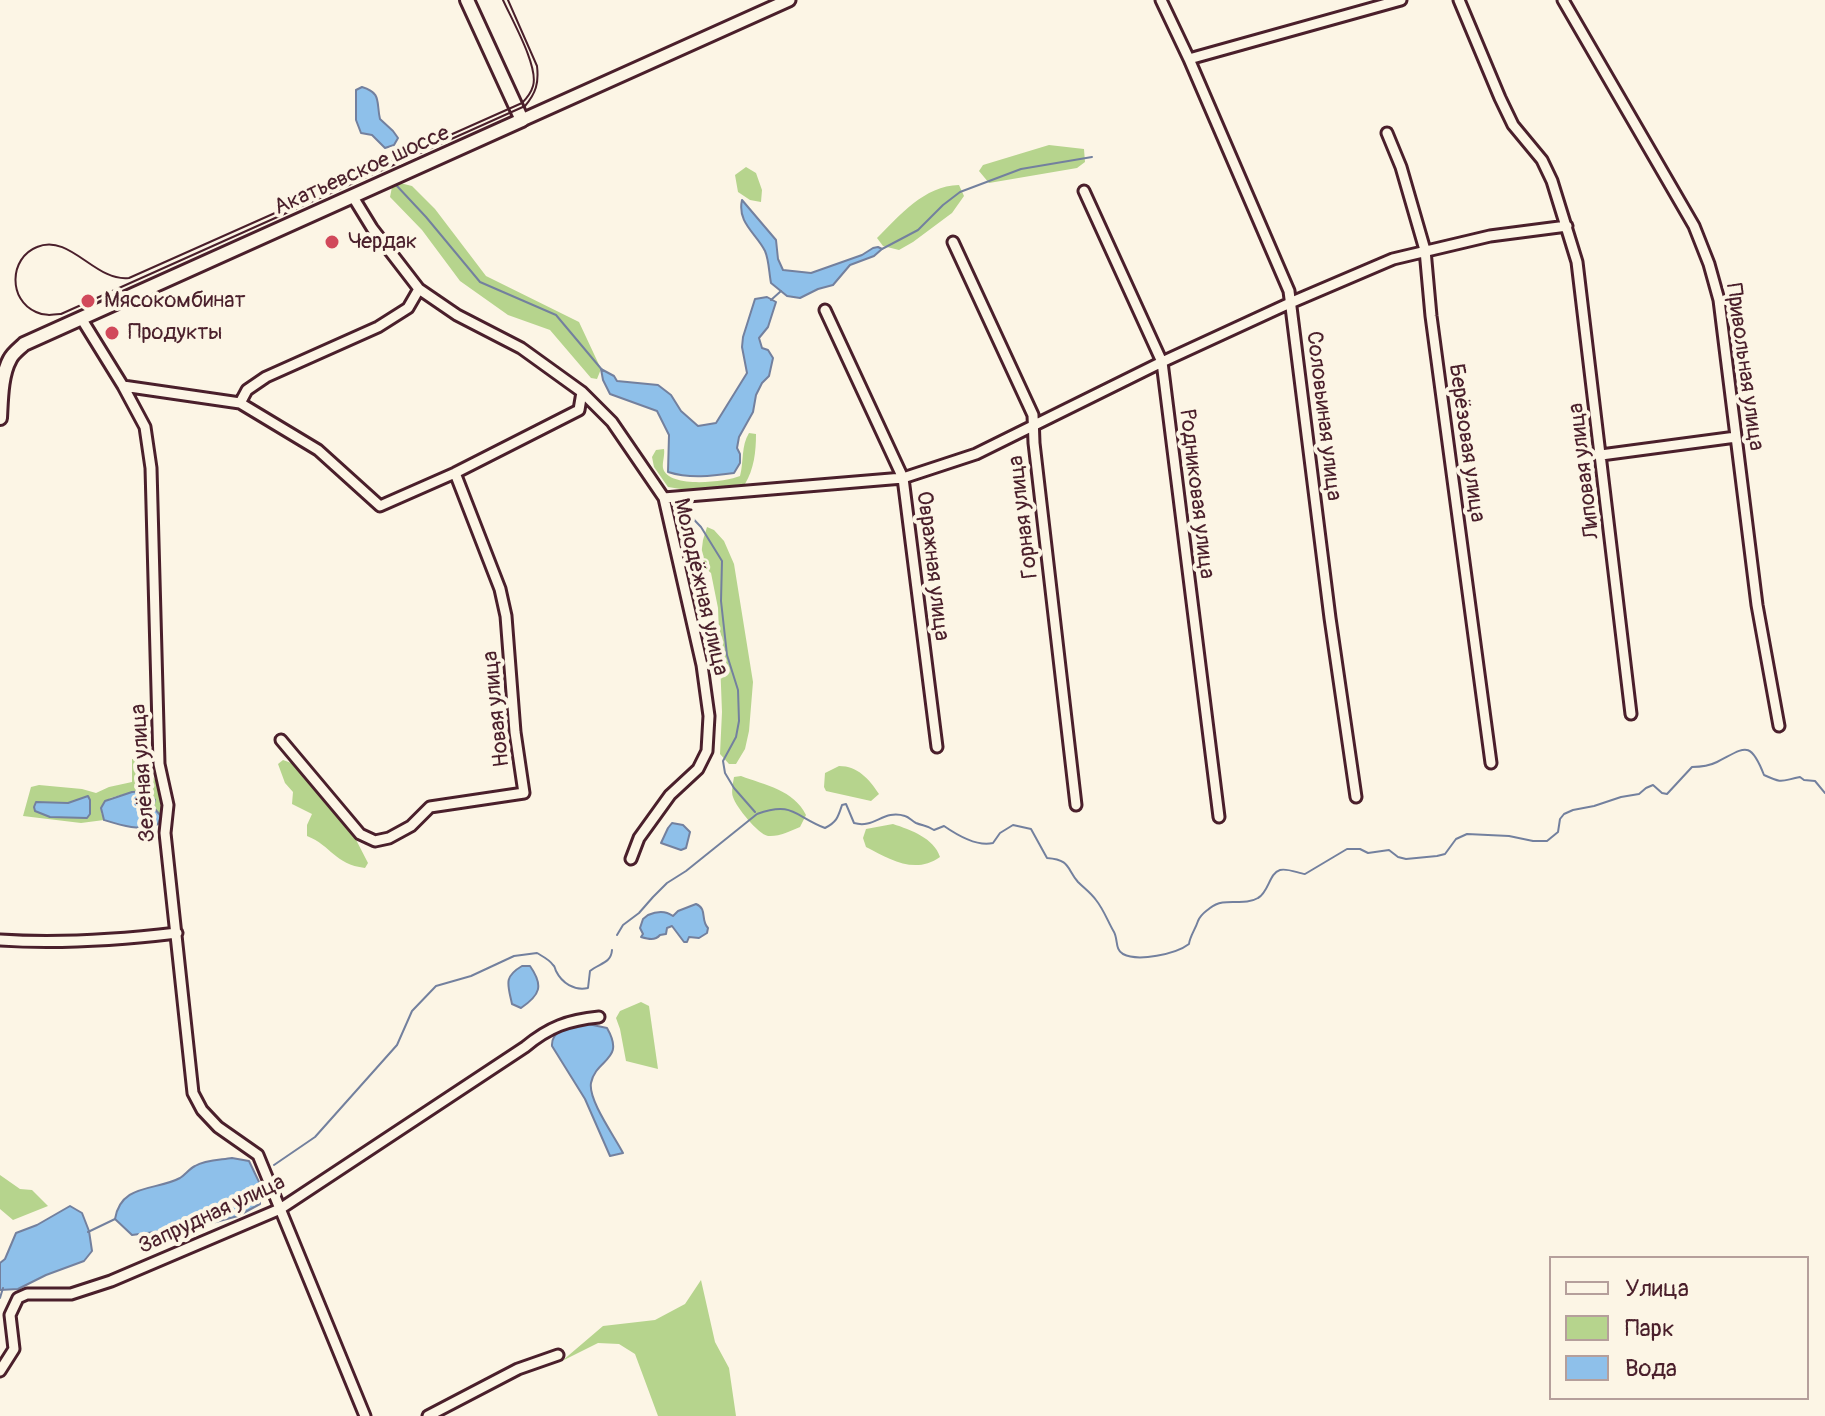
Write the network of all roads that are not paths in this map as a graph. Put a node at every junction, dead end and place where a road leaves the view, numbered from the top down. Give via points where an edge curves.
1 (467, 0) edge
2 (789, 0) edge
3 (1161, 0) edge
4 (1401, 0) edge
5 (1459, 0) edge
6 (1563, 0) edge
7 (1189, 59) junction
8 (522, 120) junction
9 (1387, 133) dead end
10 (1084, 191) dead end
11 (353, 197) junction
12 (1567, 226) junction
13 (953, 242) dead end
14 (1425, 250) junction
15 (419, 289) junction
16 (1290, 303) junction
17 (825, 310) dead end
18 (81, 318) junction
19 (1162, 362) junction
20 (123, 386) junction
21 (582, 392) junction
22 (240, 403) junction
23 (0, 418) edge
24 (1034, 427) junction
25 (1736, 437) junction
26 (1601, 455) junction
27 (455, 473) junction
28 (903, 478) junction
29 (664, 498) junction
30 (1631, 714) dead end
31 (1779, 726) dead end
32 (281, 740) dead end
33 (937, 747) dead end
34 (1491, 763) dead end
35 (1356, 797) dead end
36 (1076, 805) dead end
37 (1219, 817) dead end
38 (631, 859) dead end
39 (177, 933) junction
40 (0, 940) edge
41 (599, 1017) dead end
42 (280, 1209) junction
43 (558, 1355) dead end
44 (0, 1371) edge
45 (365, 1416) edge
46 (428, 1416) edge

1 - 8 main road
2 - 8 street, Акатьевское шоссе
3 - 7 street, Соловьиная улица
4 - 7 street
5 - 12 street, Липовая улица via 1513,125 1542,160
6 - 25 street, Привольная улица via 1704,251 1719,300
7 - 16 street, Соловьиная улица via 1285,279
8 - 11 main road, Акатьевское шоссе
9 - 14 street, Берёзовая улица
10 - 19 street, Родниковая улица
11 - 15 street, Молодёжная улица
11 - 18 main road, Акатьевское шоссе
12 - 14 street
12 - 26 street, Липовая улица via 1582,291
13 - 24 street, Горная улица
14 - 16 street
14 - 34 street, Берёзовая улица
15 - 21 street, Молодёжная улица via 521,348
15 - 22 street via 408,308 266,377 247,390
16 - 19 street
16 - 35 street, Соловьиная улица
17 - 28 street, Овражная улица
18 - 20 street, Зелёная улица
18 - 23 main road, Акатьевское шоссе via 15,352 9,360
19 - 24 street
19 - 37 street, Родниковая улица
20 - 22 street
20 - 39 street, Зелёная улица via 145,427 151,468 159,764 168,805 165,833
21 - 27 street via 579,410
21 - 29 street, Молодёжная улица via 612,422
22 - 27 street via 318,450 380,506
24 - 28 street via 976,454
24 - 36 street, Горная улица
25 - 26 street
25 - 31 street, Привольная улица
26 - 30 street, Липовая улица
27 - 32 street, Новая улица via 506,616 524,793 430,807 411,826 375,841 360,834
28 - 29 street
28 - 33 street, Овражная улица
29 - 38 street, Молодёжная улица via 702,665 709,716 707,751 698,769 647,827
39 - 40 street via 47,943
39 - 42 street, Зелёная улица via 193,1093 218,1127 258,1155
41 - 42 street, Запрудная улица via 543,1032
42 - 44 street, Запрудная улица via 111,1281 71,1294 18,1298 10,1315 14,1349
42 - 45 street, Зелёная улица
43 - 46 street via 518,1369

